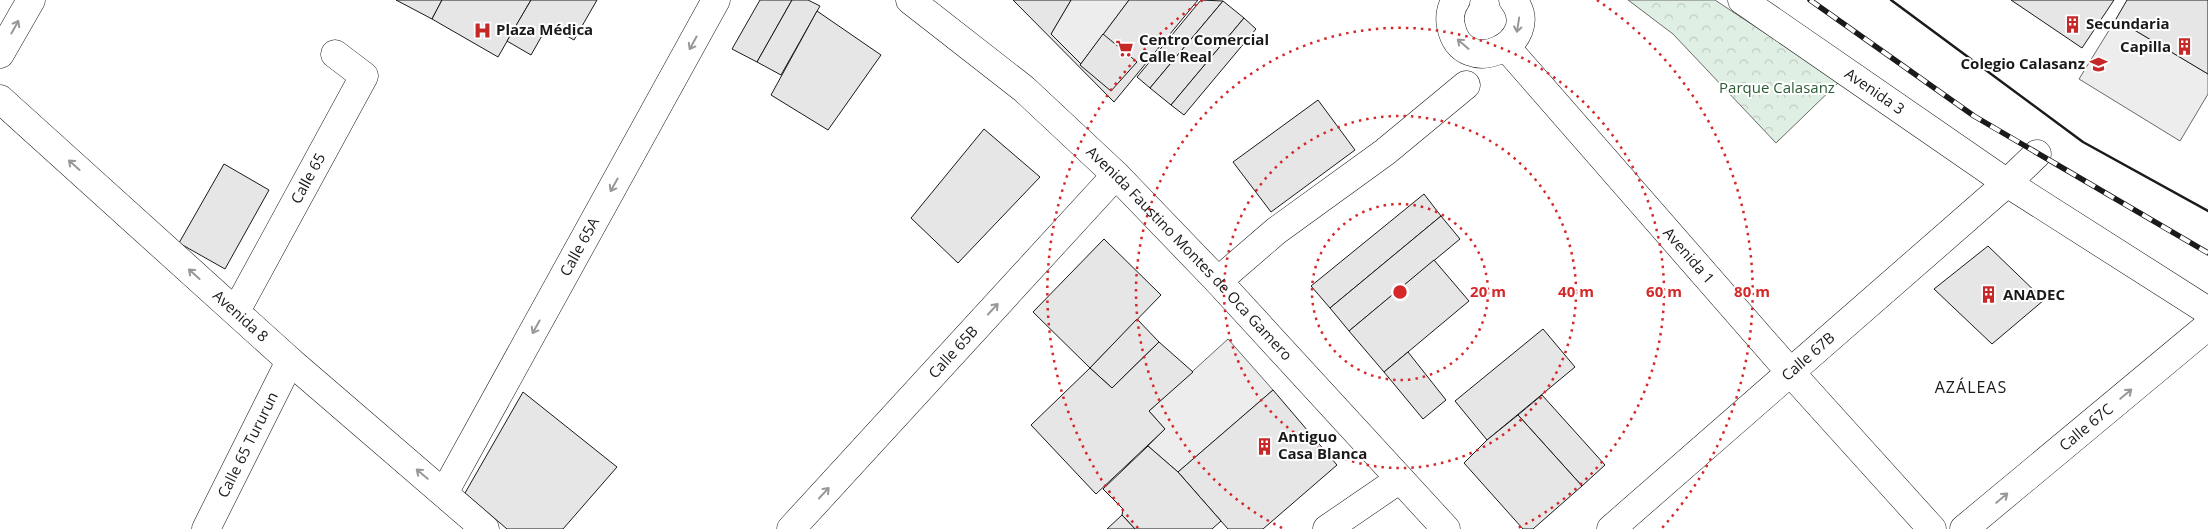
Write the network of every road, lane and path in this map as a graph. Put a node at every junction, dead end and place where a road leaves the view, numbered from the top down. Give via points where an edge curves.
1 (31, 0) edge
2 (716, 0) edge
3 (910, 0) edge
4 (1456, 0) edge
5 (1513, 0) edge
6 (1742, 0) edge
7 (1507, 48) junction
8 (0, 54) edge
9 (335, 54) dead end
10 (1466, 85) dead end
11 (0, 99) edge
12 (2037, 154) dead end
13 (1116, 175) junction
14 (2007, 183) junction
15 (1218, 281) junction
16 (236, 311) junction
17 (2208, 311) edge
18 (2208, 326) edge
19 (290, 361) junction
20 (1791, 372) junction
21 (1400, 479) junction
22 (444, 493) junction
23 (206, 529) edge
24 (484, 529) edge
25 (791, 529) edge
26 (1328, 529) edge
27 (1446, 529) edge
28 (1611, 529) edge
29 (1932, 529) edge
30 (1964, 529) edge

8 -> 1 main road
2 -> 22 main road, Calle 65A
3 - 13 main road, Avenida Faustino Montes de Oca Gamero via 1024,89
7 -> 4 main road via 1492,54 1476,54 1463,46 1453,34 1450,19
5 -> 7 main road via 1520,20 1516,36
6 - 14 main road, Avenida 3
7 - 20 main road, Avenida 1
9 - 16 main road, Calle 65 via 364,76
10 - 15 main road via 1385,152 1276,231
16 -> 11 main road, Avenida 8
12 - 14 main road
13 - 15 main road, Avenida Faustino Montes de Oca Gamero
25 -> 13 main road, Calle 65B
14 - 17 main road, Avenida 3
14 - 20 main road, Calle 67B
15 - 21 main road, Avenida Faustino Montes de Oca Gamero
16 - 19 main road, Avenida 8
30 -> 18 main road, Calle 67C
22 -> 19 main road, Avenida 8
19 - 23 main road, Calle 65 Tururun
20 - 28 main road, Calle 67B
20 - 29 main road, Avenida 1
21 - 26 main road
21 - 27 main road, Avenida Faustino Montes de Oca Gamero
22 - 24 main road, Avenida 8

